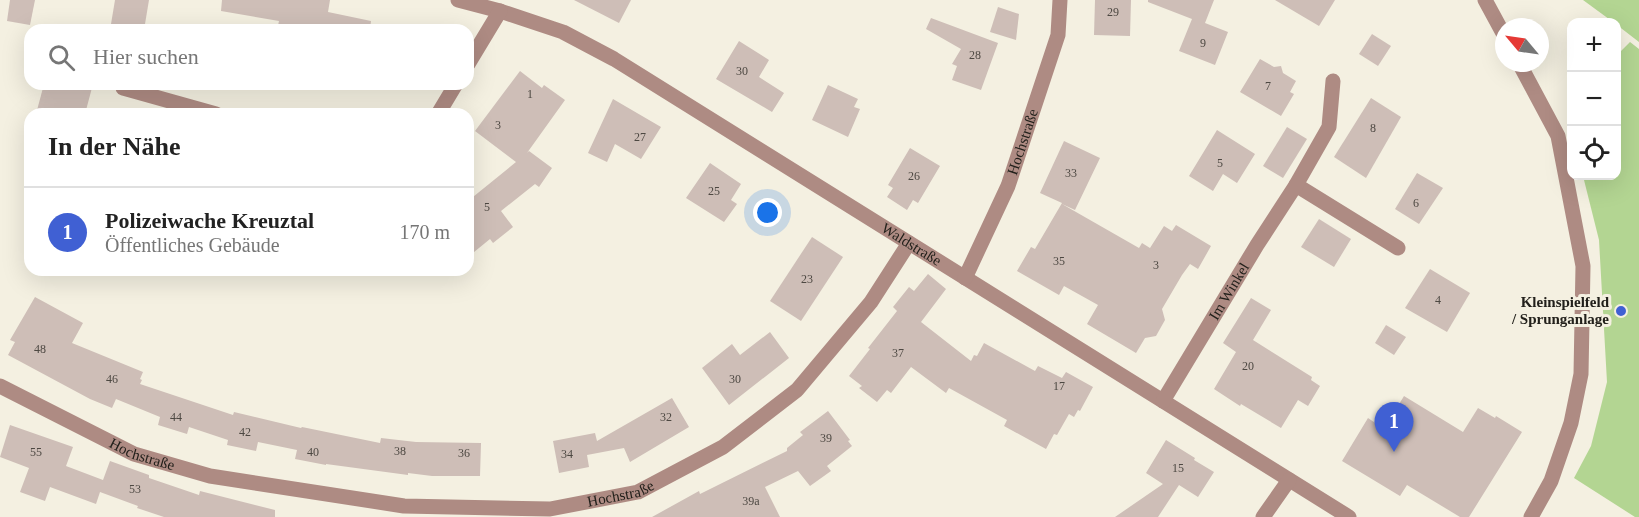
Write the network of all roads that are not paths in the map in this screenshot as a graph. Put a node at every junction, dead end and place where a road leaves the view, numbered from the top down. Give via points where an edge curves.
1 (458, 0) edge
2 (1060, 0) edge
3 (1485, 0) edge
4 (500, 11) junction
5 (1495, 18) edge
6 (474, 54) edge
7 (1524, 72) edge
8 (1333, 81) dead end
9 (130, 90) edge
10 (452, 90) edge
11 (195, 108) edge
12 (442, 108) edge
13 (1296, 185) junction
14 (909, 243) junction
15 (1398, 248) dead end
16 (965, 278) junction
17 (0, 386) edge
18 (1163, 401) junction
19 (1289, 480) junction
20 (1263, 517) edge
21 (1349, 517) edge
22 (1531, 517) edge

1 - 4 street, Waldstraße
2 - 16 street, Hochstraße via 1058,34 1008,186
3 - 5 street
4 - 6 street
4 - 14 street, Waldstraße via 563,32 614,59
7 - 22 street via 1558,136 1583,266 1581,375 1571,423 1551,481
8 - 13 street, Im Winkel via 1329,127
9 - 11 street
10 - 12 street
13 - 15 street
13 - 18 street, Im Winkel
14 - 16 street, Waldstraße
14 - 17 street, Hochstraße via 871,302 797,390 723,447 638,492 550,509 404,506 210,476 134,454
16 - 18 street, Waldstraße
18 - 19 street, Waldstraße
19 - 20 street
19 - 21 street, Waldstraße

